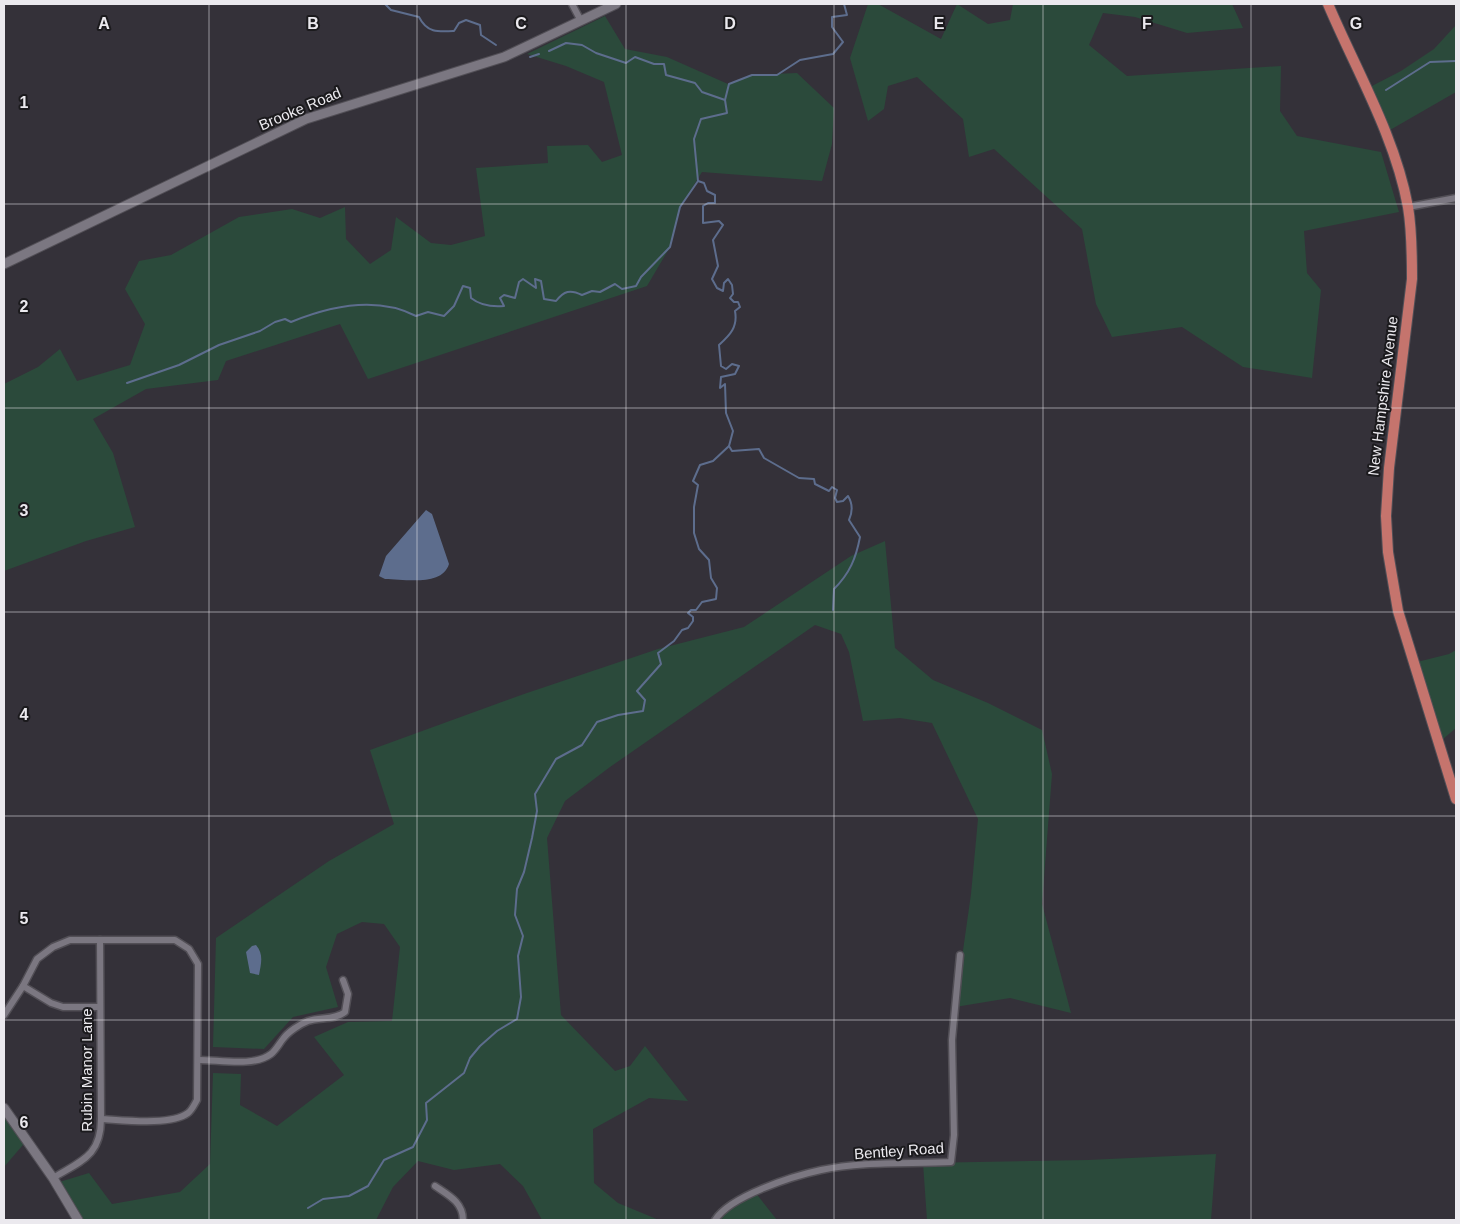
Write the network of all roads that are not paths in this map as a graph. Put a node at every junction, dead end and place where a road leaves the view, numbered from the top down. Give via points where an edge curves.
1 (572, 4) edge
2 (616, 4) edge
3 (1328, 4) edge
4 (581, 21) junction
5 (1456, 198) edge
6 (1408, 207) junction
7 (4, 264) edge
8 (1456, 799) edge
9 (100, 940) junction
10 (960, 955) dead end
11 (343, 980) dead end
12 (23, 986) junction
13 (99, 1007) junction
14 (4, 1015) edge
15 (199, 1060) junction
16 (4, 1108) edge
17 (101, 1119) junction
18 (53, 1178) junction
19 (435, 1186) dead end
20 (78, 1220) edge
21 (463, 1220) edge
22 (716, 1220) edge

1 - 4 street
2 - 4 street, Brooke Road
3 - 6 main road, New Hampshire Avenue via 1387,136
4 - 7 street, Brooke Road via 504,57 306,119
5 - 6 street
6 - 8 main road, New Hampshire Avenue via 1412,279 1389,468 1388,552 1401,620
9 - 12 street via 70,940 53,946 37,959
9 - 13 street, Rubin Manor Lane
9 - 15 street via 174,940 189,950 198,964
10 - 22 street, Bentley Road via 952,1040 954,1135 951,1162 821,1170 742,1198
11 - 15 street via 348,994 345,1012 303,1024 284,1037 273,1053 264,1059
12 - 13 street via 63,1007
12 - 14 street
13 - 17 street, Rubin Manor Lane
15 - 17 street via 197,1100 188,1113 164,1120
16 - 18 street
17 - 18 street, Rubin Manor Lane via 100,1139 89,1156
18 - 20 street
19 - 21 street via 458,1202

